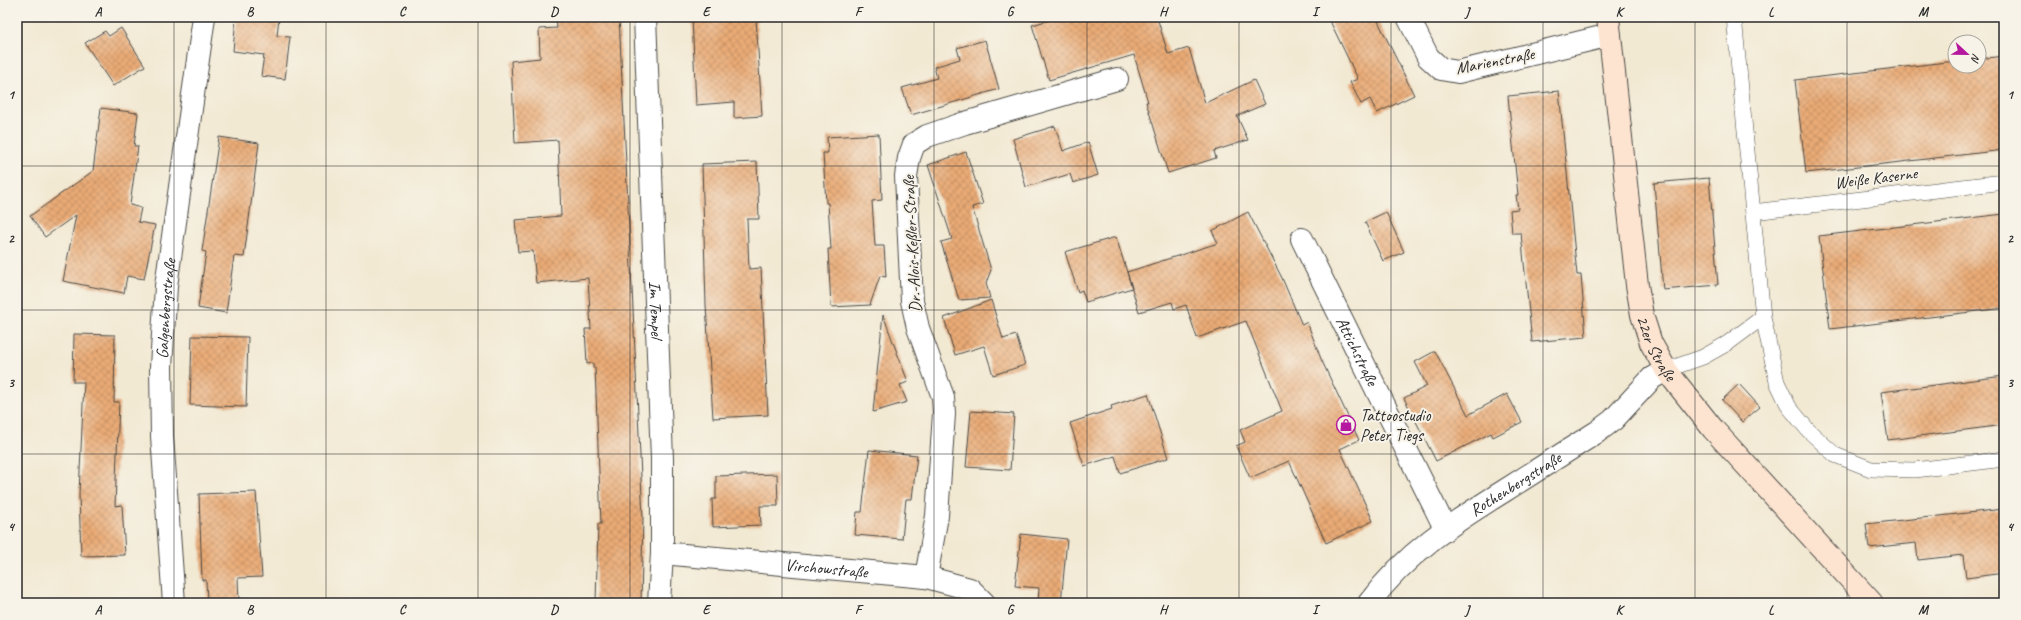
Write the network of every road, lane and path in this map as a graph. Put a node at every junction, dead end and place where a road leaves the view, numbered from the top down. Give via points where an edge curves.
1 (204, 17) edge
2 (645, 17) edge
3 (1408, 17) edge
4 (1734, 17) edge
5 (1609, 26) edge
6 (1117, 79) dead end
7 (2004, 182) edge
8 (1753, 212) junction
9 (1302, 239) dead end
10 (1763, 317) junction
11 (1666, 370) junction
12 (2004, 459) edge
13 (1445, 528) junction
14 (662, 553) junction
15 (926, 577) junction
16 (174, 603) edge
17 (659, 603) edge
18 (984, 603) edge
19 (1369, 603) edge
20 (1872, 603) edge

1 - 16 street, Galgenbergstraße via 166,286 161,367 162,436
2 - 14 street, Im Tempel via 662,459
3 - 5 street, Marienstraße via 1428,57 1442,69 1458,72
4 - 8 lane
5 - 11 street, 22er Straße via 1642,315 1651,343
6 - 15 street, Dr.-Alois-Keßler-Straße via 965,123 927,136 914,144 906,176 912,301 918,328 943,397 944,414 937,516
7 - 8 lane, Weiße Kaserne
8 - 10 lane
9 - 13 street, Attichstraße
10 - 11 lane via 1703,357
10 - 12 lane via 1777,382 1789,407 1808,430 1836,455 1871,469 1915,470
11 - 13 street, Rothenbergstraße via 1652,378 1613,420 1597,432
11 - 20 street, 22er Straße via 1713,429
13 - 19 street, Rothenbergstraße via 1410,556
14 - 15 street, Virchowstraße
14 - 17 street, Im Tempel
15 - 18 street, Virchowstraße via 970,589

